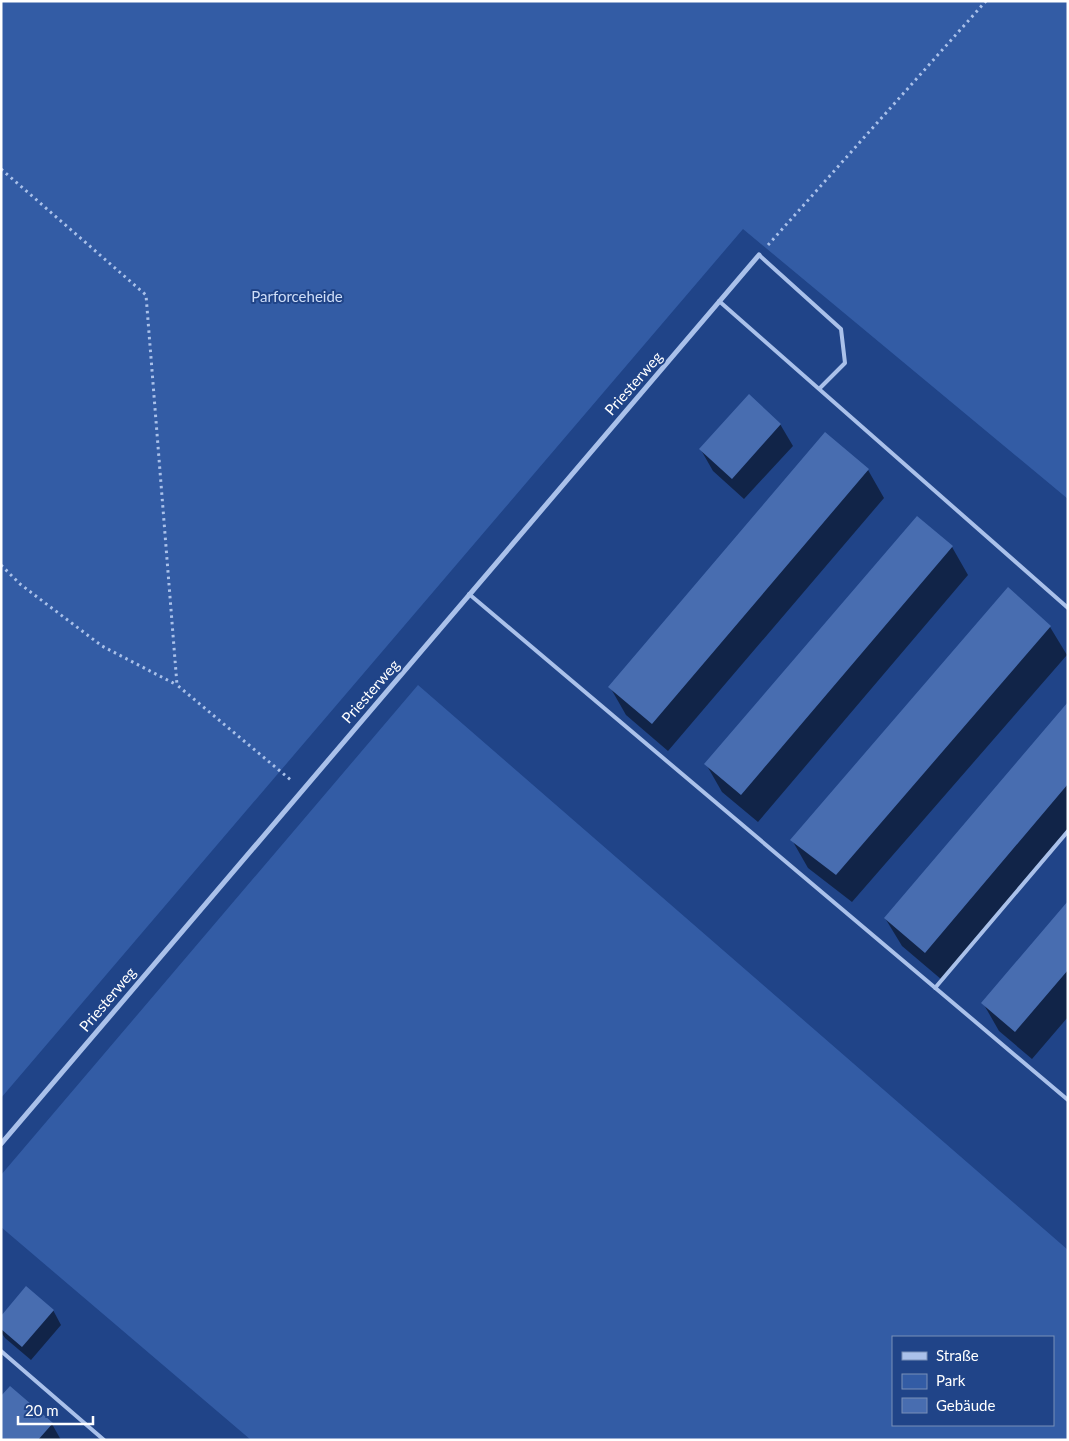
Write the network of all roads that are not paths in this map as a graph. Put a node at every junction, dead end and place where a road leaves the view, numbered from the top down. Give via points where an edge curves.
1 (759, 255) joint
2 (720, 301) junction
3 (820, 388) junction
4 (469, 594) junction
5 (1068, 608) edge
6 (1068, 832) edge
7 (935, 988) junction
8 (1068, 1100) edge
9 (1, 1144) edge
10 (1, 1351) edge
11 (104, 1440) edge

1 - 2 street, Priesterweg
1 - 3 lane via 841,329 845,363
2 - 3 lane
2 - 4 street, Priesterweg
3 - 5 lane
4 - 7 lane
4 - 9 street, Priesterweg
6 - 7 lane
7 - 8 lane
10 - 11 lane

